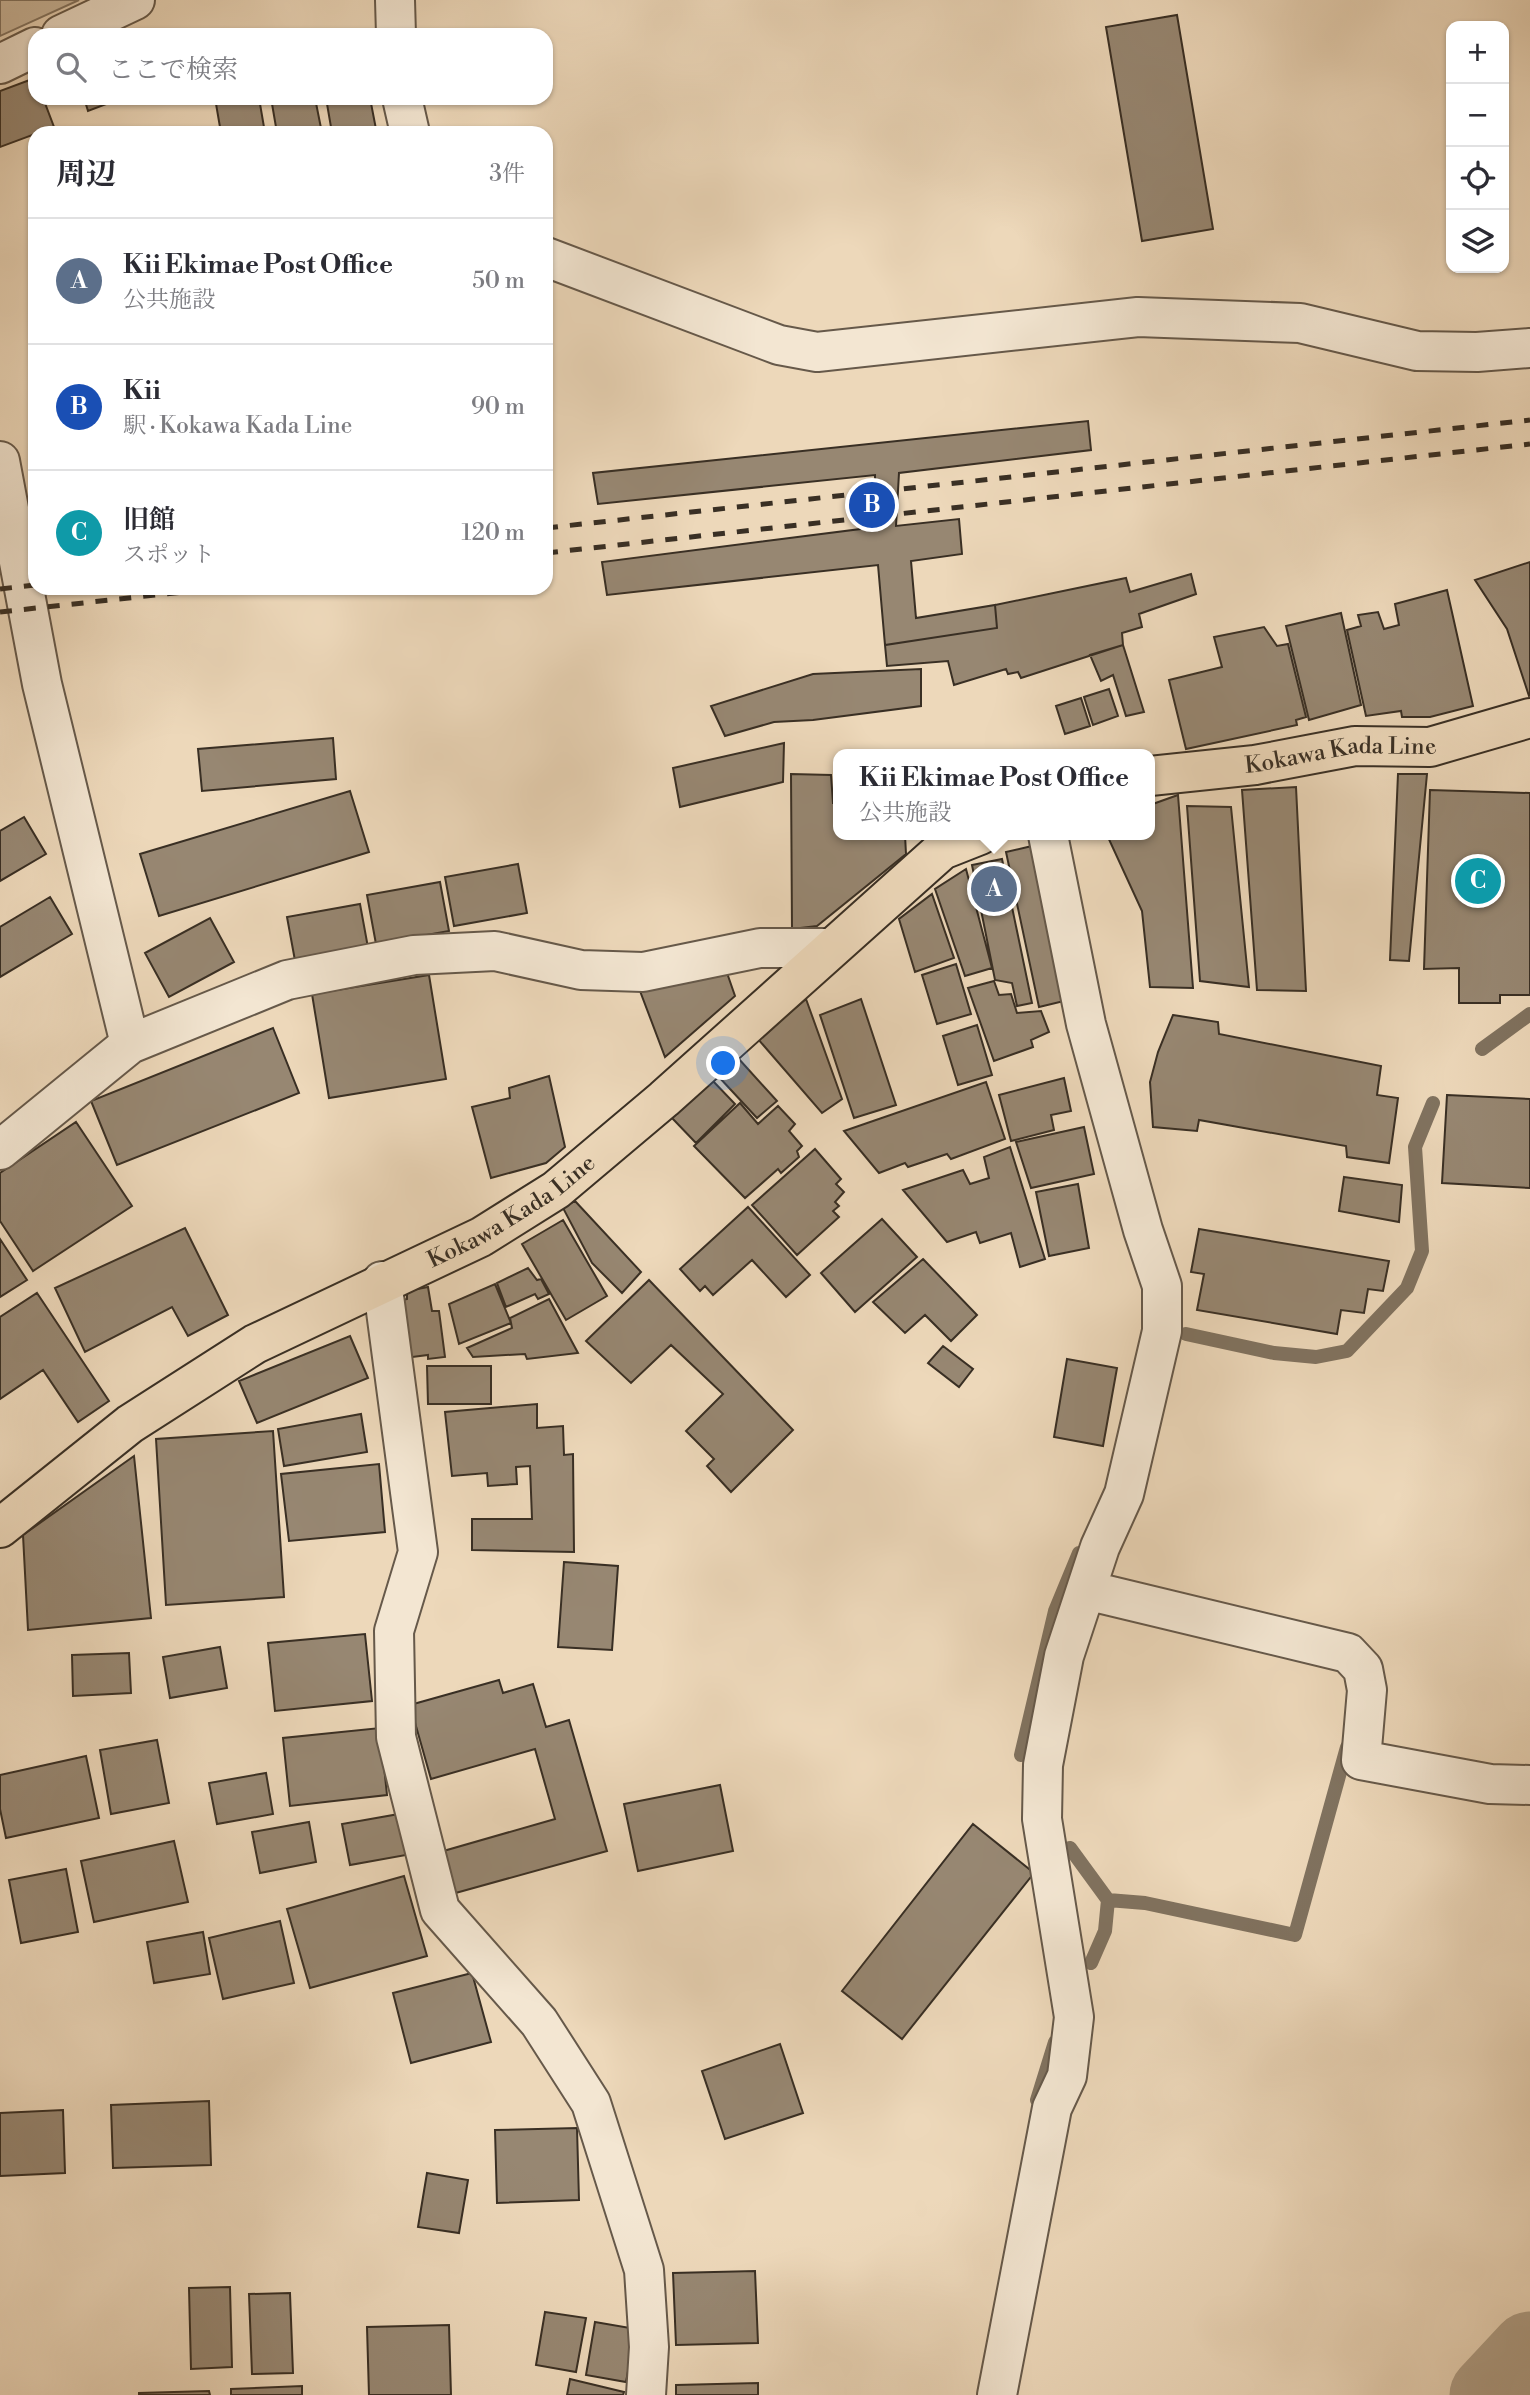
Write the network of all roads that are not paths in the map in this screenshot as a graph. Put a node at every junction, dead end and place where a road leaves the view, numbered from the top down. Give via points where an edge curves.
1 (135, 0) edge
2 (395, 0) edge
3 (76, 28) edge
4 (396, 28) edge
5 (28, 50) edge
6 (0, 64) edge
7 (404, 105) edge
8 (408, 126) edge
9 (553, 260) edge
10 (1530, 348) edge
11 (0, 461) edge
12 (1530, 718) edge
13 (1155, 775) edge
14 (967, 840) edge
15 (1049, 840) edge
16 (830, 948) junction
17 (130, 1044) junction
18 (0, 1150) edge
19 (382, 1281) junction
20 (0, 1528) edge
21 (1086, 1590) junction
22 (1530, 1785) edge
23 (646, 2395) edge
24 (997, 2395) edge

1 - 3 street
2 - 4 street
5 - 6 street
7 - 8 street
9 - 10 street via 779,345 817,352 1138,317 1300,323 1417,351
11 - 17 street via 42,684
12 - 13 main road, Kokawa Kada Line via 1430,747 1355,746 1255,765
14 - 16 main road, Kokawa Kada Line via 942,850
15 - 21 street via 1086,1024 1162,1286 1162,1331 1124,1494
16 - 17 street via 760,948 643,972 581,970 495,951 414,955 287,980
16 - 19 main road, Kokawa Kada Line via 556,1190 481,1237
17 - 18 street
19 - 20 main road, Kokawa Kada Line via 255,1344 153,1409
19 - 23 street via 418,1552 394,1631 396,1737 440,1910 539,2022 591,2103 644,2270 649,2347
21 - 22 street via 1348,1653 1363,1669 1367,1690 1361,1760 1490,1784
21 - 24 street via 1064,1656 1043,1766 1042,1819 1073,2018 1067,2077 1052,2108

